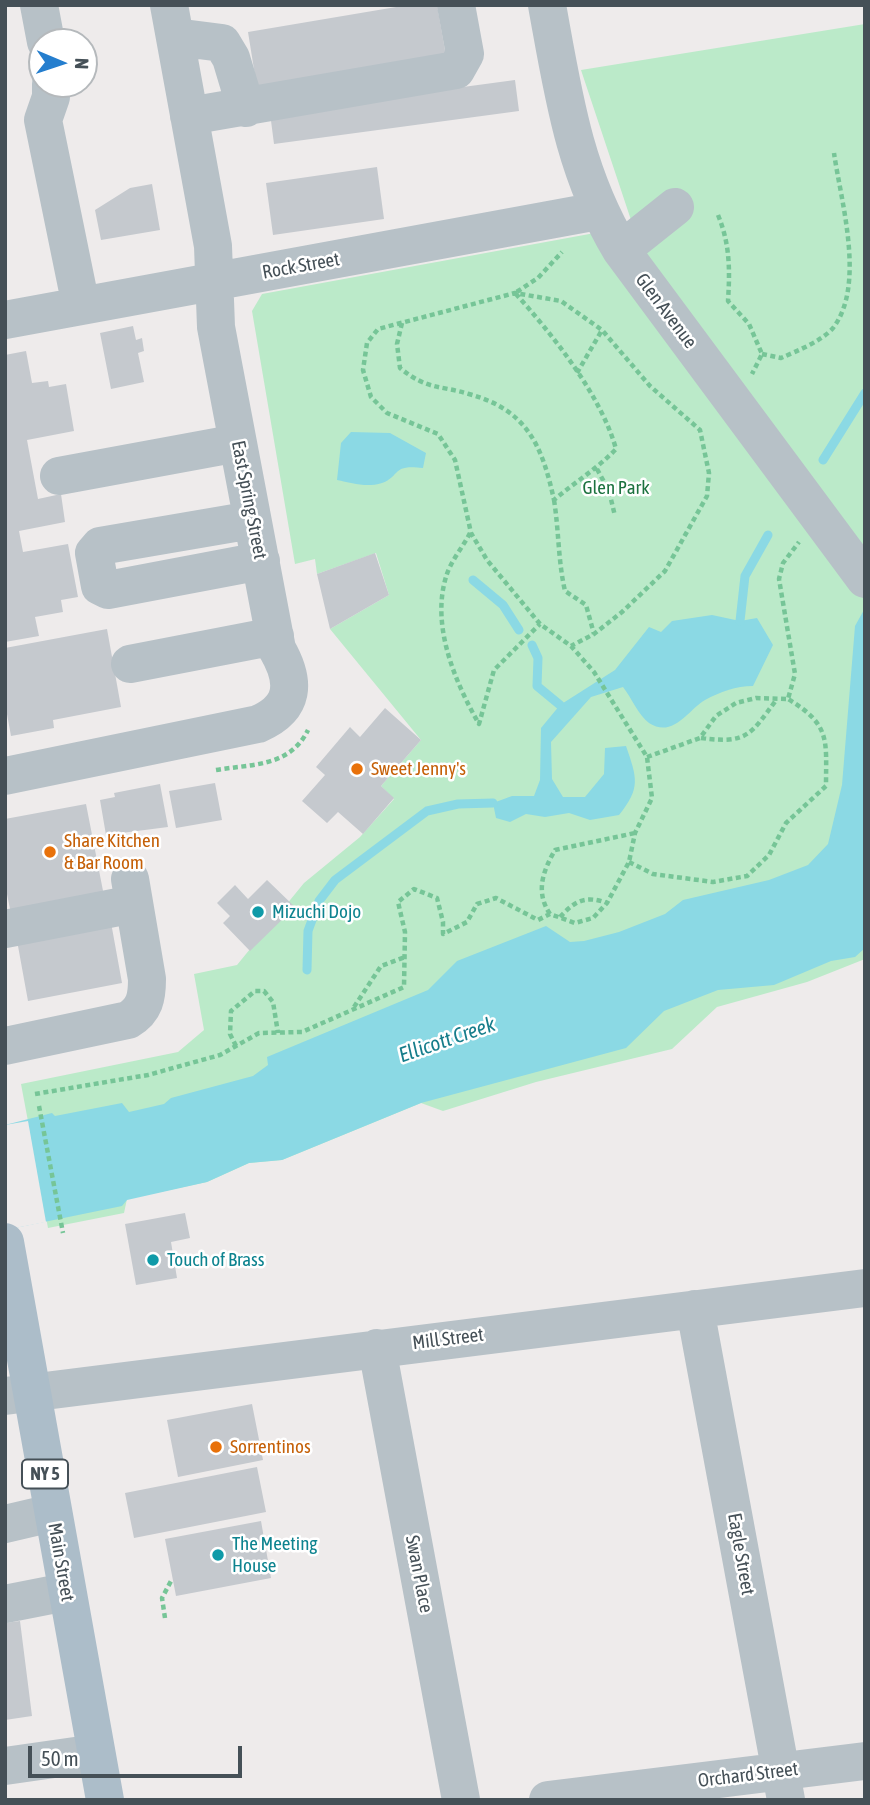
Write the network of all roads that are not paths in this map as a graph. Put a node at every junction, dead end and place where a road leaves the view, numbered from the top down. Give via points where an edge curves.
1 (39, 5) edge
2 (456, 5) edge
3 (547, 5) edge
4 (172, 21) edge
5 (43, 28) edge
6 (48, 98) edge
7 (246, 108) junction
8 (189, 117) junction
9 (675, 207) dead end
10 (598, 211) junction
11 (621, 250) junction
12 (214, 282) junction
13 (81, 306) junction
14 (5, 320) edge
15 (238, 443) junction
16 (58, 475) dead end
17 (253, 520) junction
18 (261, 561) junction
19 (862, 576) edge
20 (276, 642) junction
21 (130, 664) dead end
22 (5, 776) edge
23 (5, 929) edge
24 (5, 1046) edge
25 (5, 1242) edge
26 (865, 1288) edge
27 (695, 1309) junction
28 (377, 1348) junction
29 (14, 1388) edge
30 (52, 1513) junction
31 (5, 1524) edge
32 (66, 1592) junction
33 (5, 1604) edge
34 (96, 1753) junction
35 (865, 1761) edge
36 (5, 1766) edge
37 (783, 1786) edge
38 (105, 1800) edge
39 (461, 1800) edge
40 (548, 1800) edge

1 - 5 street
2 - 7 street via 465,54 456,70
3 - 10 street, Glen Avenue via 577,156
4 - 7 street via 222,43
4 - 8 street, East Spring Street
6 - 13 street via 43,120
7 - 8 street
8 - 12 street, East Spring Street via 213,246
9 - 11 street
10 - 11 street, Glen Avenue
10 - 12 street, Rock Street
11 - 19 street, Glen Avenue
12 - 13 street, Rock Street
12 - 15 street, East Spring Street via 216,327
13 - 14 street, Rock Street
15 - 16 street
15 - 17 street, East Spring Street
17 - 18 street, East Spring Street
17 - 18 street via 100,546 94,553 97,578 108,590
18 - 20 street, East Spring Street
20 - 21 street
20 - 22 street, East Spring Street via 286,665 289,692 273,718
23 - 24 street via 132,892 147,995 128,1020
25 - 29 main road, Main Street / NY 5
26 - 27 street, Mill Street
27 - 28 street, Mill Street
27 - 37 street, Eagle Street
28 - 29 street, Mill Street
28 - 39 street, Swan Place
29 - 30 main road, Main Street / NY 5
30 - 31 street
30 - 32 main road, Main Street / NY 5
32 - 33 street
32 - 34 main road, Main Street / NY 5
34 - 36 street
34 - 38 main road, Main Street / NY 5
35 - 37 street, Orchard Street
37 - 40 street, Orchard Street

